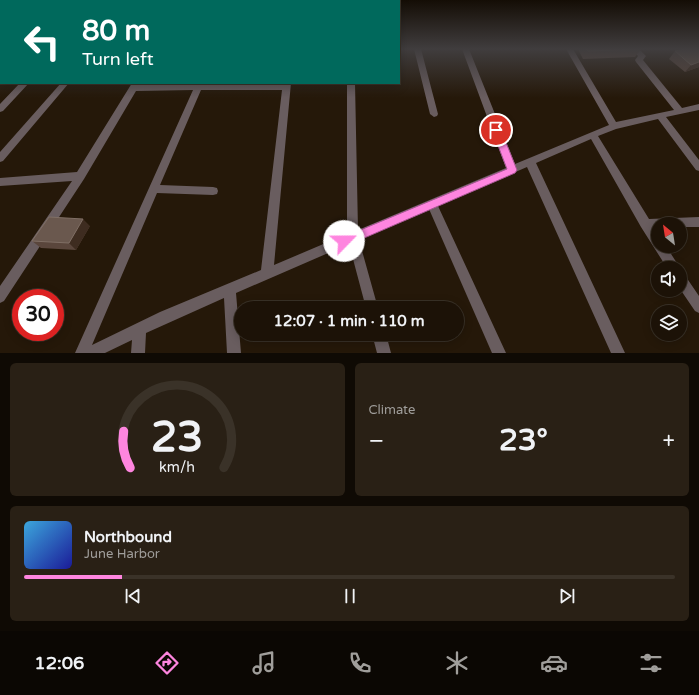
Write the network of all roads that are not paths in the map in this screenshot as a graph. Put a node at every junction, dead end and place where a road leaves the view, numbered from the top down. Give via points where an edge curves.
1 (421, 65) edge
2 (471, 65) edge
3 (579, 65) edge
4 (643, 65) edge
5 (24, 84) edge
6 (64, 84) edge
7 (351, 84) edge
8 (199, 85) edge
9 (287, 85) edge
10 (135, 86) edge
11 (699, 107) edge
12 (0, 109) edge
13 (679, 110) junction
14 (434, 114) dead end
15 (659, 115) junction
16 (614, 126) junction
17 (592, 135) junction
18 (0, 158) edge
19 (530, 162) junction
20 (699, 166) edge
21 (512, 170) junction
22 (80, 176) junction
23 (0, 182) edge
24 (154, 189) junction
25 (214, 191) dead end
26 (432, 204) junction
27 (699, 222) edge
28 (645, 224) junction
29 (651, 233) edge
30 (353, 238) junction
31 (267, 274) junction
32 (687, 289) edge
33 (230, 290) junction
34 (1, 294) edge
35 (370, 301) edge
36 (699, 307) edge
37 (140, 329) junction
38 (381, 341) edge
39 (82, 353) edge
40 (90, 353) edge
41 (138, 353) edge
42 (234, 353) edge
43 (384, 353) edge
44 (499, 353) edge
45 (618, 353) edge

1 - 14 street
2 - 21 street
3 - 16 street
4 - 13 street
5 - 12 street
6 - 18 street
7 - 30 street
8 - 9 street
8 - 10 street
8 - 24 street
9 - 31 street
10 - 22 street
11 - 13 street
13 - 15 street
15 - 16 street
15 - 20 street
16 - 17 street
17 - 19 street
17 - 28 street
19 - 21 street
19 - 45 street
21 - 26 street
22 - 23 street
22 - 34 street
24 - 25 street
24 - 39 street
26 - 30 street
26 - 44 street
27 - 28 street
28 - 29 street
30 - 31 street
30 - 35 street
31 - 33 street
32 - 36 street
33 - 37 street
33 - 42 street
37 - 40 street
37 - 41 street
38 - 43 street

